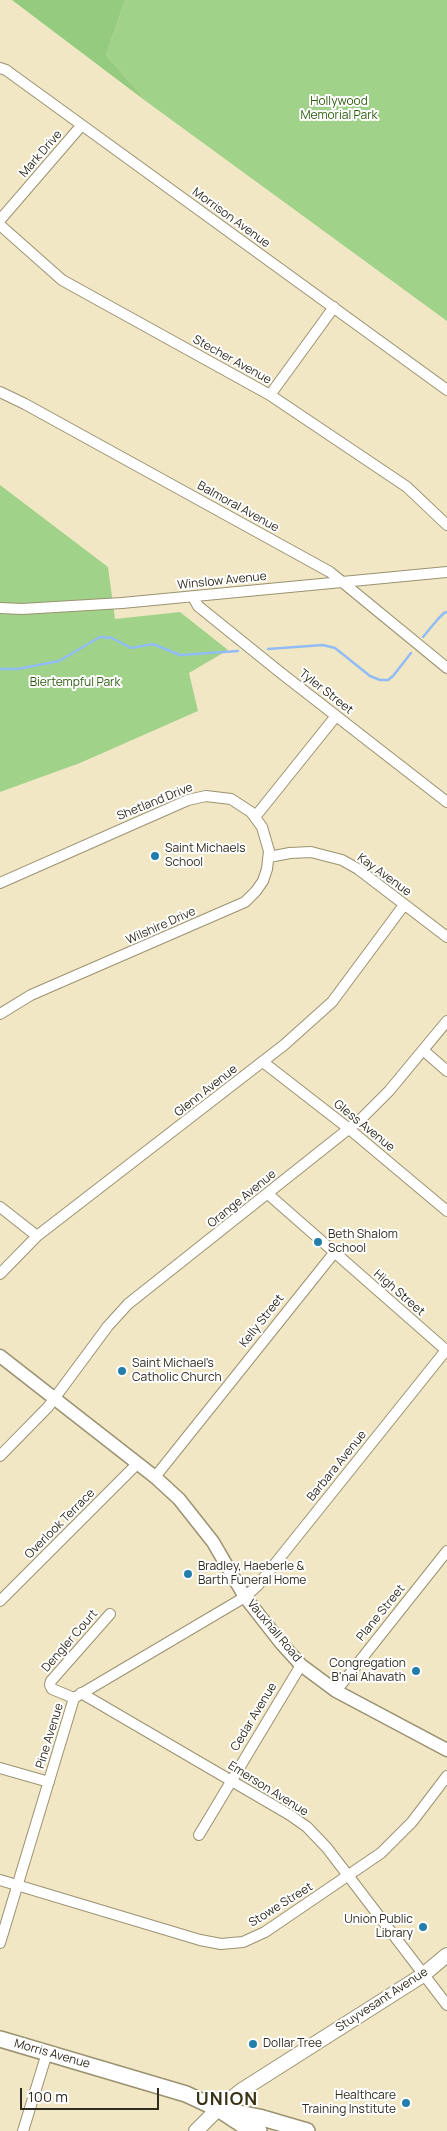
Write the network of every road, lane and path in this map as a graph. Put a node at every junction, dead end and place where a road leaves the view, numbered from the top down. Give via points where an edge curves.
1 (0, 68) edge
2 (81, 126) junction
3 (0, 220) edge
4 (0, 225) edge
5 (334, 307) junction
6 (447, 390) edge
7 (0, 392) edge
8 (270, 396) junction
9 (447, 525) edge
10 (447, 572) edge
11 (341, 582) junction
12 (192, 597) junction
13 (0, 608) edge
14 (447, 668) edge
15 (336, 716) junction
16 (447, 802) edge
17 (255, 817) junction
18 (269, 857) junction
19 (0, 883) edge
20 (404, 905) junction
21 (447, 937) edge
22 (0, 1014) edge
23 (447, 1021) edge
24 (423, 1050) junction
25 (263, 1062) junction
26 (447, 1071) edge
27 (348, 1128) junction
28 (268, 1194) junction
29 (0, 1207) edge
30 (447, 1212) edge
31 (37, 1236) junction
32 (334, 1253) junction
33 (0, 1274) edge
34 (447, 1350) edge
35 (0, 1356) edge
36 (56, 1398) junction
37 (0, 1456) edge
38 (137, 1464) junction
39 (155, 1477) junction
40 (447, 1551) edge
41 (245, 1597) junction
42 (0, 1601) edge
43 (110, 1614) dead end
44 (301, 1665) junction
45 (336, 1691) junction
46 (77, 1695) junction
47 (447, 1750) edge
48 (0, 1768) edge
49 (447, 1776) edge
50 (231, 1780) junction
51 (49, 1782) junction
52 (199, 1835) dead end
53 (349, 1877) junction
54 (0, 1880) edge
55 (17, 1885) junction
56 (0, 1943) edge
57 (447, 1955) edge
58 (423, 1974) junction
59 (447, 2005) edge
60 (0, 2039) edge
61 (47, 2053) junction
62 (218, 2109) junction
63 (23, 2131) edge
64 (196, 2131) edge
65 (259, 2131) edge
66 (308, 2131) edge

1 - 2 street, Morrison Avenue
2 - 3 street, Mark Drive
2 - 5 street, Morrison Avenue
4 - 8 street, Stecher Avenue via 62,280
5 - 6 street, Morrison Avenue
5 - 8 street
7 - 11 street, Balmoral Avenue via 330,572
8 - 9 street, Stecher Avenue via 407,487
10 - 11 street, Winslow Avenue
11 - 12 street, Winslow Avenue
11 - 14 street, Balmoral Avenue
12 - 13 street, Winslow Avenue
12 - 15 street, Tyler Street via 198,606
15 - 16 street, Tyler Street
15 - 17 street
17 - 18 street, Wilshire Drive via 267,839
17 - 19 street, Shetland Drive via 231,799 200,796
18 - 20 street, Kay Avenue via 300,852 332,857 358,869
18 - 22 street, Wilshire Drive via 263,881 245,902 32,996
20 - 21 street, Kay Avenue
20 - 25 street, Glenn Avenue via 332,1002
23 - 24 street, Orange Avenue
24 - 26 street
24 - 27 street, Orange Avenue via 389,1091
25 - 27 street, Gless Avenue
25 - 31 street, Glenn Avenue
27 - 28 street, Orange Avenue
27 - 30 street, Gless Avenue
28 - 32 street, High Street
28 - 36 street, Orange Avenue via 128,1304
29 - 31 street
31 - 33 street, Glenn Avenue
32 - 34 street, High Street
32 - 39 street, Kelly Street
34 - 41 street, Barbara Avenue via 264,1578
35 - 36 street, Vauxhall Road
36 - 37 street, Orange Avenue
36 - 38 street, Vauxhall Road
38 - 39 street, Vauxhall Road
38 - 42 street, Overlook Terrace
39 - 41 street, Vauxhall Road via 204,1528
40 - 45 street, Plane Street
41 - 44 street, Vauxhall Road
41 - 46 street
43 - 46 street, Dengler Court via 51,1681 52,1689
44 - 45 street, Vauxhall Road
44 - 50 street, Cedar Avenue
45 - 47 street, Vauxhall Road
46 - 50 street, Emerson Avenue
46 - 51 street, Pine Avenue
48 - 51 street
49 - 53 street, Stowe Street via 412,1822 381,1853
50 - 52 street, Cedar Avenue
50 - 53 street, Emerson Avenue via 290,1814 306,1827
51 - 55 street, Pine Avenue
53 - 55 street, Stowe Street via 265,1932 243,1942 221,1944
53 - 58 street, Emerson Avenue
54 - 55 street, Stowe Street
55 - 56 street, Pine Avenue
57 - 58 main road, Stuyvesant Avenue
58 - 59 street, Emerson Avenue
58 - 62 main road, Stuyvesant Avenue
60 - 61 main road, Morris Avenue
61 - 62 main road, Morris Avenue via 177,2091
61 - 63 street
62 - 64 main road, Stuyvesant Avenue
62 - 65 main road, Morris Avenue
62 - 66 main road, Morris Avenue

